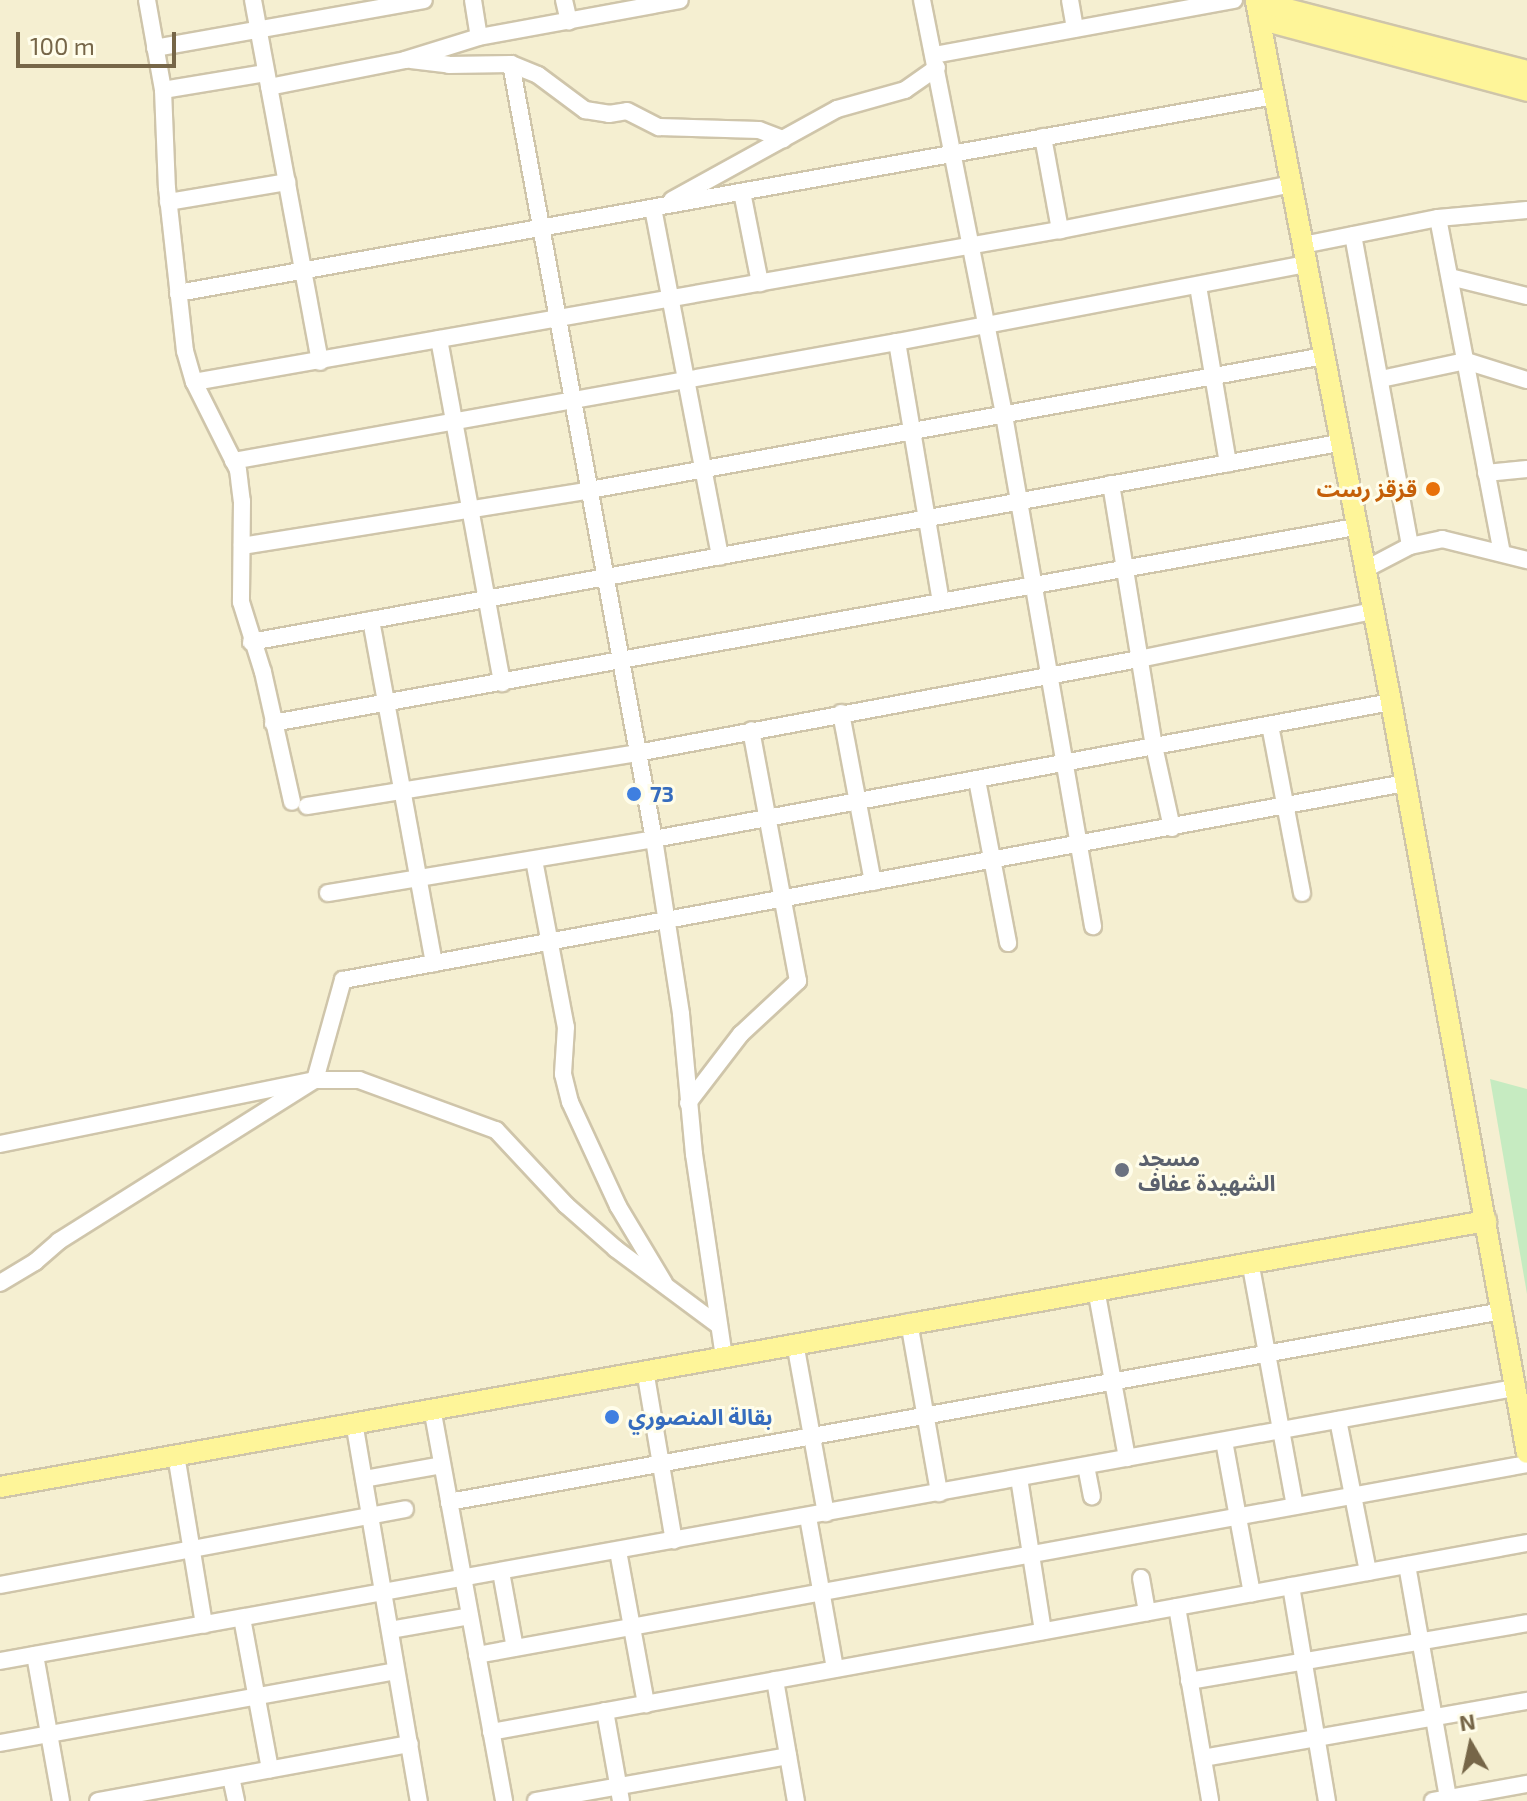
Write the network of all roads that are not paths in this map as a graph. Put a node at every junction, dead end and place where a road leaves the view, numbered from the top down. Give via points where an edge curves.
1 (147, 0) edge
2 (253, 0) edge
3 (424, 0) edge
4 (473, 0) edge
5 (564, 0) edge
6 (680, 0) edge
7 (922, 0) edge
8 (1070, 0) edge
9 (1234, 0) edge
10 (1257, 7) edge
11 (569, 21) junction
12 (1075, 29) junction
13 (259, 31) junction
14 (479, 37) junction
15 (155, 48) junction
16 (405, 60) junction
17 (936, 62) junction
18 (511, 64) junction
19 (1527, 71) edge
20 (268, 80) junction
21 (163, 90) junction
22 (1527, 91) edge
23 (1274, 96) junction
24 (1043, 137) junction
25 (783, 139) junction
26 (954, 154) junction
27 (287, 182) junction
28 (1292, 184) junction
29 (742, 192) junction
30 (168, 202) junction
31 (1526, 205) edge
32 (657, 208) junction
33 (1438, 218) junction
34 (542, 229) junction
35 (1060, 230) junction
36 (1353, 235) junction
37 (972, 245) junction
38 (1305, 254) junction
39 (303, 273) junction
40 (1450, 277) junction
41 (760, 283) junction
42 (1198, 286) junction
43 (178, 293) junction
44 (1527, 296) edge
45 (670, 298) junction
46 (558, 318) junction
47 (987, 325) junction
48 (439, 339) junction
49 (897, 342) junction
50 (1324, 356) junction
51 (1466, 361) junction
52 (320, 362) junction
53 (1213, 377) junction
54 (1381, 379) junction
55 (686, 380) junction
56 (1527, 380) edge
57 (194, 382) junction
58 (574, 400) junction
59 (1004, 415) junction
60 (453, 419) junction
61 (913, 432) junction
62 (1339, 443) junction
63 (233, 461) junction
64 (1228, 463) junction
65 (702, 469) junction
66 (1527, 469) edge
67 (1486, 473) junction
68 (1111, 484) junction
69 (590, 490) junction
70 (1018, 502) junction
71 (470, 511) junction
72 (928, 518) junction
73 (1355, 527) junction
74 (242, 546) junction
75 (1410, 546) junction
76 (1502, 553) junction
77 (720, 557) junction
78 (1527, 560) edge
79 (1124, 569) junction
80 (1364, 570) junction
81 (605, 577) junction
82 (1032, 584) junction
83 (487, 599) junction
84 (941, 601) junction
85 (1372, 611) junction
86 (371, 620) junction
87 (251, 642) junction
88 (1139, 659) junction
89 (620, 662) junction
90 (1049, 676) junction
91 (502, 683) junction
92 (1391, 702) junction
93 (386, 705) junction
94 (841, 713) junction
95 (273, 723) junction
96 (1270, 725) junction
97 (751, 730) junction
98 (1154, 746) junction
99 (637, 753) junction
100 (1063, 762) junction
101 (977, 780) junction
102 (1405, 783) junction
103 (401, 792) junction
104 (858, 801) junction
105 (1286, 805) junction
106 (767, 817) junction
107 (1172, 828) junction
108 (654, 839) junction
109 (1079, 845) junction
110 (993, 859) junction
111 (534, 860) junction
112 (417, 877) junction
113 (873, 882) junction
114 (328, 893) dead end
115 (1302, 893) dead end
116 (782, 900) junction
117 (666, 922) junction
118 (1093, 926) dead end
119 (547, 940) junction
120 (1008, 943) dead end
121 (434, 963) junction
122 (315, 1080) junction
123 (688, 1103) junction
124 (0, 1144) edge
125 (1486, 1221) junction
126 (1250, 1261) junction
127 (0, 1283) edge
128 (1096, 1289) junction
129 (668, 1291) junction
130 (1502, 1311) junction
131 (909, 1322) junction
132 (718, 1325) junction
133 (795, 1343) junction
134 (1267, 1353) junction
135 (724, 1356) junction
136 (645, 1370) junction
137 (1113, 1381) junction
138 (1514, 1388) junction
139 (432, 1408) junction
140 (925, 1415) junction
141 (1338, 1420) junction
142 (354, 1422) junction
143 (1280, 1431) junction
144 (812, 1436) junction
145 (1224, 1441) junction
146 (1527, 1453) edge
147 (176, 1455) junction
148 (1127, 1458) junction
149 (661, 1463) junction
150 (1527, 1464) edge
151 (442, 1465) junction
152 (1086, 1466) junction
153 (1019, 1478) junction
154 (364, 1479) junction
155 (0, 1487) edge
156 (939, 1493) junction
157 (1092, 1496) dead end
158 (1353, 1496) junction
159 (449, 1502) junction
160 (1295, 1506) junction
161 (405, 1509) dead end
162 (826, 1513) junction
163 (370, 1515) junction
164 (1239, 1516) junction
165 (808, 1517) junction
166 (674, 1541) junction
167 (1527, 1543) edge
168 (191, 1548) junction
169 (618, 1551) junction
170 (1030, 1554) junction
171 (1407, 1565) junction
172 (501, 1572) junction
173 (1368, 1572) junction
174 (1141, 1578) dead end
175 (463, 1579) junction
176 (0, 1585) edge
177 (1291, 1586) junction
178 (384, 1592) junction
179 (820, 1592) junction
180 (1252, 1593) junction
181 (1177, 1607) junction
182 (1147, 1612) junction
183 (470, 1616) junction
184 (242, 1618) junction
185 (1527, 1623) edge
186 (204, 1625) junction
187 (630, 1627) junction
188 (390, 1630) junction
189 (1043, 1631) junction
190 (1420, 1642) junction
191 (515, 1648) junction
192 (35, 1655) junction
193 (477, 1655) junction
194 (0, 1661) edge
195 (1304, 1662) junction
196 (835, 1669) junction
197 (396, 1671) junction
198 (775, 1680) junction
199 (1189, 1681) junction
200 (257, 1696) junction
201 (1527, 1701) edge
202 (646, 1704) junction
203 (605, 1711) junction
204 (1433, 1718) junction
205 (491, 1732) junction
206 (49, 1734) junction
207 (1318, 1740) junction
208 (0, 1743) edge
209 (410, 1744) junction
210 (788, 1756) junction
211 (1203, 1758) junction
212 (270, 1769) junction
213 (231, 1777) junction
214 (1527, 1784) edge
215 (620, 1794) edge
216 (1440, 1800) edge
217 (61, 1801) edge
218 (98, 1801) edge
219 (236, 1801) edge
220 (419, 1801) edge
221 (504, 1801) edge
222 (536, 1801) edge
223 (796, 1801) edge
224 (1210, 1801) edge
225 (1327, 1801) edge

1 - 15 street
2 - 13 street
3 - 13 street
4 - 14 street
5 - 11 street
6 - 11 street
7 - 17 street
8 - 12 street
9 - 12 street
10 - 19 main road
10 - 22 main road
10 - 23 main road
11 - 14 street
12 - 17 street
13 - 15 street
13 - 20 street
14 - 16 street
15 - 21 street
16 - 18 street
16 - 20 street
17 - 25 street via 905,90 837,109
17 - 26 street
18 - 25 street via 538,75 585,110 627,111 659,127 759,130
18 - 34 street
20 - 21 street
20 - 27 street
21 - 30 street
23 - 24 street
23 - 28 main road
24 - 26 street
24 - 35 street
25 - 32 street
26 - 29 street
26 - 37 street
27 - 30 street
27 - 39 street
28 - 35 street
28 - 38 main road
29 - 32 street
29 - 41 street
30 - 43 street
31 - 33 street
32 - 34 street
32 - 45 street
33 - 36 street
33 - 40 street
34 - 39 street
34 - 46 street
35 - 37 street
36 - 38 street
36 - 54 street
37 - 41 street
37 - 47 street
38 - 42 street
38 - 50 main road
39 - 43 street
39 - 52 street
40 - 44 street
40 - 51 street
41 - 45 street
42 - 47 street
42 - 53 street
43 - 57 street
45 - 46 street
45 - 55 street
46 - 48 street
46 - 58 street
47 - 49 street
47 - 59 street
48 - 52 street
48 - 60 street
49 - 55 street
49 - 61 street
50 - 53 street
50 - 62 main road
51 - 54 street
51 - 56 street
51 - 67 street
52 - 57 street
53 - 59 street
53 - 64 street
54 - 75 street
55 - 58 street
55 - 65 street
57 - 63 street
58 - 60 street
58 - 69 street
59 - 61 street
59 - 70 street
60 - 63 street
60 - 71 street
61 - 65 street
61 - 72 street
62 - 64 street
62 - 73 main road
63 - 74 street via 242,487
64 - 68 street
65 - 69 street
65 - 77 street
66 - 67 street
67 - 76 street
68 - 70 street
68 - 79 street
69 - 71 street
69 - 81 street
70 - 72 street
70 - 82 street
71 - 74 street
71 - 83 street
72 - 77 street
72 - 84 street
73 - 79 street
73 - 80 main road
74 - 87 street via 241,602
75 - 76 street via 1442,539
75 - 80 street
76 - 78 street
77 - 81 street
79 - 82 street
79 - 88 street
80 - 85 main road
81 - 83 street
81 - 89 street
82 - 84 street
82 - 90 street
83 - 86 street
83 - 91 street
84 - 89 street
85 - 88 street
85 - 92 main road
86 - 87 street
86 - 93 street
87 - 95 street
88 - 90 street
88 - 98 street
89 - 91 street
89 - 99 street
90 - 94 street
90 - 100 street
91 - 93 street
92 - 96 street
92 - 102 main road
93 - 95 street
93 - 103 street
94 - 97 street
94 - 104 street
95 - 103 street via 300,804
96 - 98 street
96 - 105 street
97 - 99 street
97 - 106 street
98 - 100 street
98 - 107 street
99 - 103 street
99 - 108 street
100 - 101 street
100 - 109 street
101 - 104 street
101 - 110 street
102 - 105 street
102 - 125 main road
103 - 112 street
104 - 106 street
104 - 113 street
105 - 107 street
105 - 115 street
106 - 108 street
106 - 116 street
107 - 109 street
108 - 111 street
108 - 117 street
109 - 110 street
109 - 118 street
110 - 113 street
110 - 120 street
111 - 112 street
111 - 119 street
112 - 114 street
112 - 121 street
113 - 116 street
116 - 117 street
116 - 123 street via 798,981 741,1034
117 - 119 street
117 - 123 street
119 - 121 street
119 - 129 street via 566,1027 563,1074 570,1102 618,1206
121 - 122 street via 343,980
122 - 124 street
122 - 127 street
122 - 129 street via 359,1080 496,1130 566,1205
123 - 132 street
125 - 126 main road
125 - 130 main road
126 - 128 main road
126 - 134 street
128 - 131 main road
128 - 137 street
129 - 132 street
130 - 134 street
130 - 138 main road
131 - 133 main road
131 - 140 street
132 - 135 street
133 - 135 main road
133 - 144 street
134 - 137 street
134 - 143 street
135 - 136 main road
136 - 139 main road
136 - 149 street
137 - 140 street
137 - 148 street
138 - 141 street
138 - 146 main road
139 - 142 main road
139 - 151 street
140 - 144 street
140 - 156 street
141 - 143 street
141 - 158 street
142 - 147 main road
142 - 154 street
143 - 145 street
143 - 160 street
144 - 149 street
144 - 162 street
145 - 148 street
145 - 164 street
147 - 155 main road
147 - 168 street
148 - 152 street
149 - 159 street
149 - 166 street
150 - 158 street
151 - 154 street
151 - 159 street
152 - 153 street
152 - 157 street
153 - 156 street
153 - 170 street
154 - 163 street
156 - 162 street
158 - 160 street
158 - 173 street
159 - 175 street
160 - 164 street
161 - 163 street
162 - 165 street
163 - 168 street
163 - 178 street
164 - 170 street
164 - 180 street
165 - 166 street
165 - 179 street
166 - 169 street
167 - 171 street
168 - 176 street
168 - 186 street
169 - 172 street
169 - 187 street
170 - 179 street
170 - 189 street
171 - 173 street
171 - 190 street
172 - 175 street
172 - 191 street
173 - 177 street
174 - 182 street
175 - 178 street
175 - 183 street
177 - 180 street
177 - 195 street
178 - 184 street
178 - 188 street
179 - 187 street
179 - 196 street
180 - 181 street
181 - 182 street
181 - 199 street
182 - 189 street
183 - 188 street
183 - 193 street
184 - 186 street
184 - 200 street
185 - 190 street
186 - 192 street
187 - 191 street
187 - 202 street
188 - 197 street
189 - 196 street
190 - 195 street
190 - 204 street
191 - 193 street
192 - 194 street
192 - 206 street
193 - 205 street
195 - 199 street
195 - 207 street
196 - 198 street
197 - 200 street
197 - 209 street
198 - 202 street
198 - 210 street
199 - 211 street
200 - 206 street
200 - 212 street
201 - 204 street
202 - 203 street
203 - 205 street
203 - 215 street
204 - 207 street
204 - 216 street
205 - 221 street
206 - 208 street
206 - 217 street
207 - 211 street
207 - 225 street
209 - 212 street
209 - 220 street
210 - 215 street
210 - 223 street
211 - 224 street
212 - 213 street
213 - 218 street
213 - 219 street
214 - 216 street
215 - 222 street

